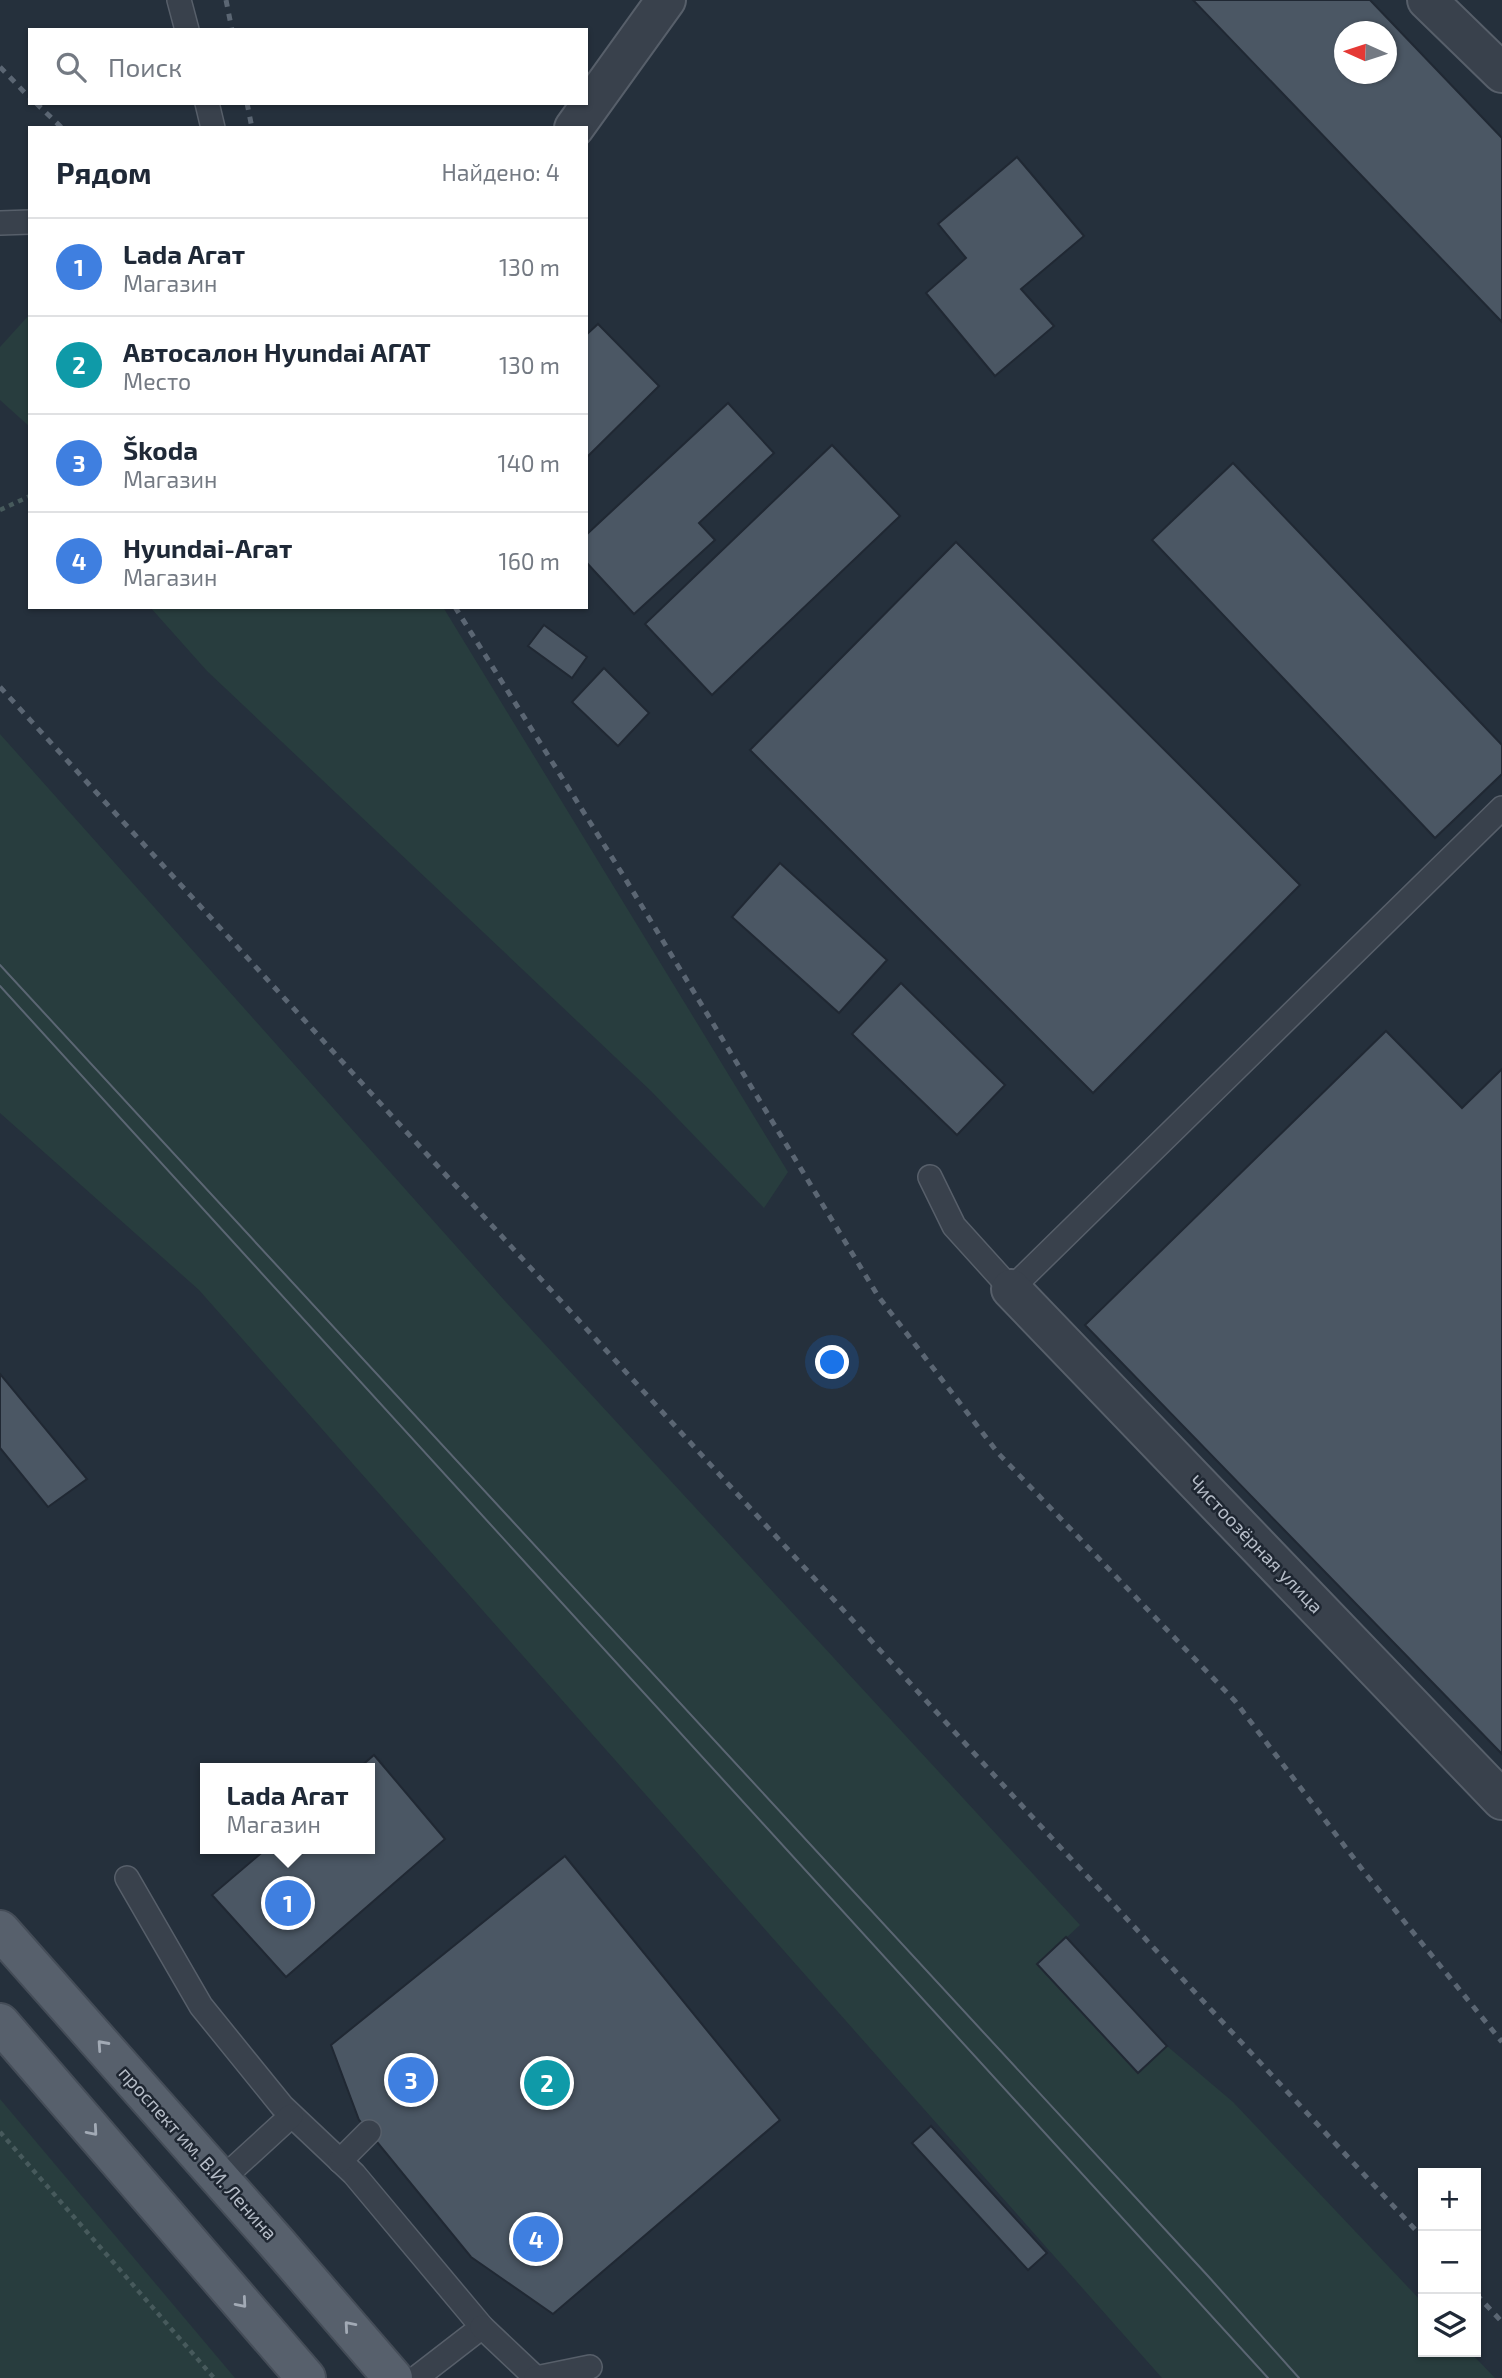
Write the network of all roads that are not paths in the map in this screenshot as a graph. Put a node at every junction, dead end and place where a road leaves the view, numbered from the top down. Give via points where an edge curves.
1 (179, 0) edge
2 (666, 0) edge
3 (1427, 0) edge
4 (186, 28) edge
5 (1502, 73) edge
6 (207, 105) edge
7 (212, 126) edge
8 (575, 126) edge
9 (28, 222) edge
10 (0, 223) edge
11 (1502, 808) edge
12 (930, 1177) dead end
13 (1011, 1289) junction
14 (1502, 1800) edge
15 (127, 1878) dead end
16 (0, 1930) edge
17 (0, 2023) edge
18 (291, 2116) junction
19 (369, 2133) dead end
20 (340, 2161) junction
21 (221, 2180) junction
22 (482, 2327) junction
23 (590, 2367) dead end
24 (306, 2378) edge
25 (393, 2378) edge
26 (416, 2378) edge
27 (536, 2378) edge

1 - 4 lane
2 - 8 street
3 - 5 street
6 - 7 lane
9 - 10 lane
11 - 13 lane
12 - 13 lane via 954,1226
13 - 14 street, Чистоозёрная улица
15 - 18 lane via 201,2006
21 -> 16 main road, проспект им. В.И. Ленина
17 -> 24 main road
18 - 20 lane
18 - 21 lane
19 - 20 lane
20 - 22 lane
25 -> 21 main road, проспект им. В.И. Ленина
22 - 26 lane
22 - 27 lane
23 - 27 lane

